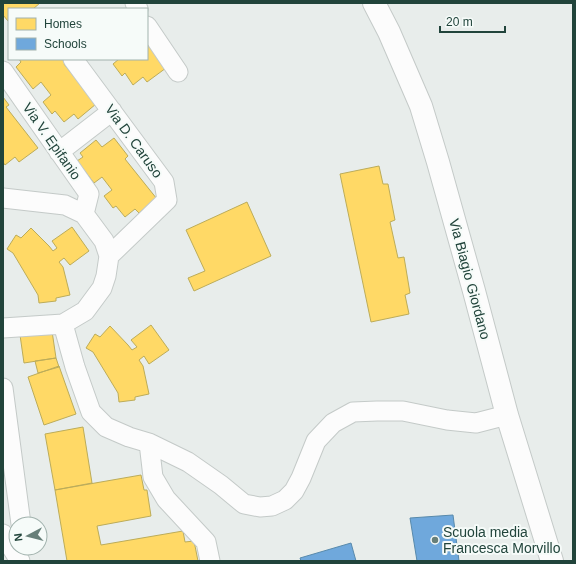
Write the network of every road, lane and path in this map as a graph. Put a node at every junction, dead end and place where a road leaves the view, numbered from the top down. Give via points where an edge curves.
1 (374, 3) edge
2 (148, 27) edge
3 (74, 60) edge
4 (3, 71) edge
5 (178, 72) dead end
6 (112, 111) junction
7 (59, 152) junction
8 (3, 198) edge
9 (84, 214) junction
10 (108, 256) junction
11 (63, 324) junction
12 (3, 328) edge
13 (3, 388) edge
14 (507, 415) junction
15 (149, 443) junction
16 (20, 516) edge
17 (3, 534) edge
18 (20, 561) edge
19 (210, 561) edge
20 (552, 561) edge

1 - 14 street, Via Biagio Giordano via 420,106 438,162
2 - 5 street
3 - 6 street, Via D. Caruso
4 - 7 street, Via V. Epifanio
6 - 7 street
6 - 10 street, Via D. Caruso via 164,182 167,200
7 - 9 street, Via V. Epifanio via 89,194
8 - 9 street via 65,205
9 - 10 street via 104,242
10 - 11 street via 102,288 86,311
11 - 12 street
11 - 15 street via 91,412 106,427
13 - 16 street
14 - 15 street via 476,423 403,411 353,412 332,423 316,440 294,491 285,500 272,506 260,507 244,504 188,462
14 - 20 street, Via Biagio Giordano
15 - 19 street via 153,477 166,499 206,542
17 - 18 street

